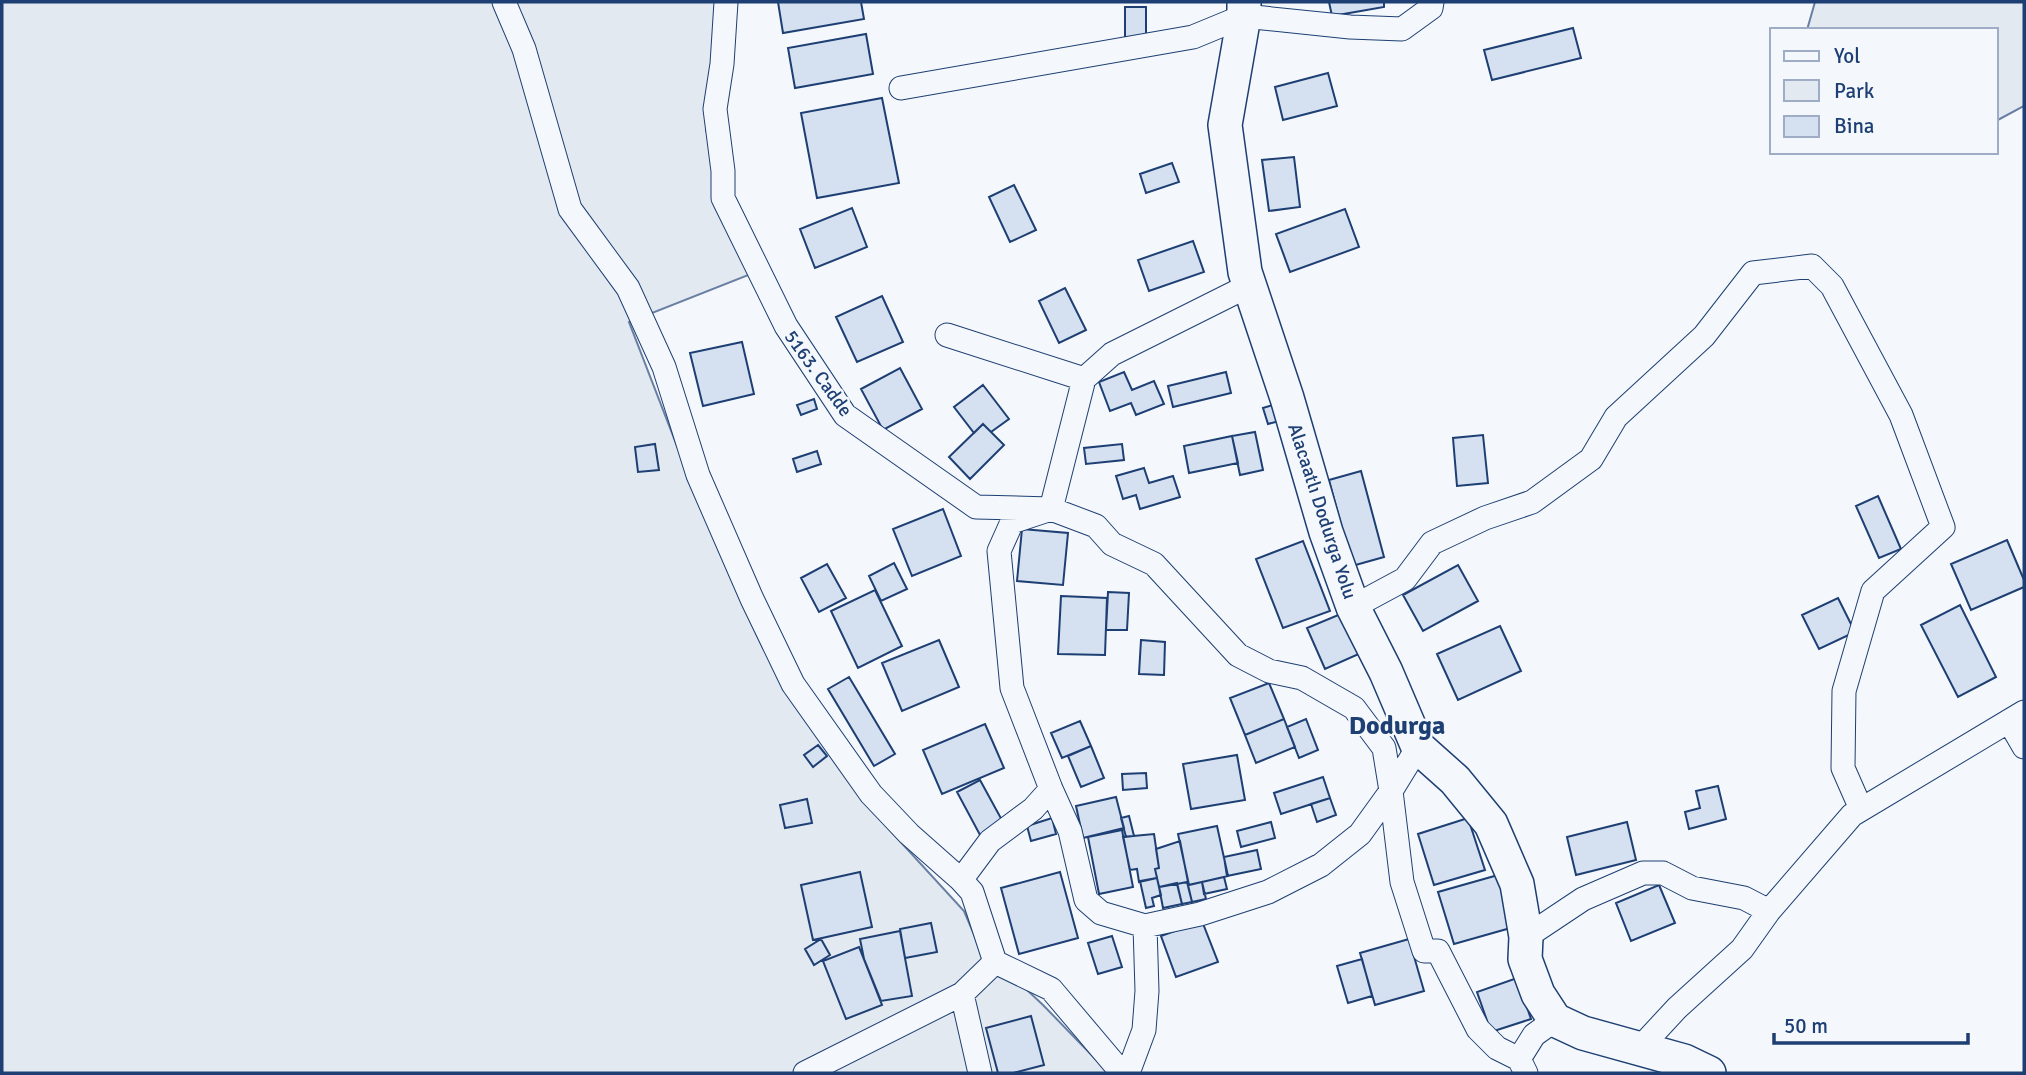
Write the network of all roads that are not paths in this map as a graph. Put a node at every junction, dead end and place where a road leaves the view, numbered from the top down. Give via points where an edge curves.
1 (505, 2) edge
2 (726, 2) edge
3 (1432, 2) edge
4 (1244, 9) edge
5 (901, 88) dead end
6 (1250, 285) junction
7 (947, 335) dead end
8 (1084, 379) junction
9 (1051, 509) junction
10 (1353, 607) junction
11 (2017, 717) edge
12 (1418, 747) junction
13 (2024, 747) edge
14 (1051, 789) junction
15 (1391, 791) junction
16 (1861, 809) junction
17 (961, 880) junction
18 (1769, 911) junction
19 (1145, 926) junction
20 (1526, 937) junction
21 (995, 962) junction
22 (962, 994) junction
23 (1555, 1020) junction
24 (1639, 1049) junction
25 (1523, 1066) edge
26 (805, 1073) edge
27 (980, 1073) edge
28 (1122, 1073) edge
29 (1128, 1073) edge
30 (1709, 1073) edge

1 - 17 street via 524,49 570,209 628,288 664,367 698,475 793,684 871,794
2 - 9 street, 5163. Cadde via 715,108 723,198 786,327 845,415 976,507
3 - 4 street via 1432,8 1402,29 1350,27
4 - 5 street via 1194,37
4 - 6 street, Alacaatlı Dodurga Yolu via 1225,125
6 - 8 street via 1112,354
6 - 10 street, Alacaatlı Dodurga Yolu
7 - 8 street
8 - 9 street
9 - 14 street via 1012,522 999,551 1012,688
9 - 15 street, 5163. Cadde via 1096,526 1112,544 1154,564 1238,656 1269,671 1302,678 1354,708 1384,748
10 - 12 street, Alacaatlı Dodurga Yolu
10 - 16 street via 1405,579 1432,543 1532,502 1591,459 1616,417 1704,335 1753,273 1812,266 1832,286 1901,415 1943,527 1873,592 1844,691 1843,768
11 - 13 street
11 - 16 street
12 - 15 street
12 - 20 street, Alacaatlı Dodurga Yolu via 1455,780 1491,824 1517,884
14 - 17 street via 1033,809 990,841
14 - 19 street via 1070,831 1086,900 1101,913
15 - 19 street via 1360,834 1321,865 1268,892
15 - 25 street, 5163. Cadde via 1402,882 1424,951 1438,951 1478,1029
16 - 18 street
17 - 21 street via 972,892
18 - 20 street via 1744,898 1692,888 1663,873 1643,873 1583,899
18 - 24 street via 1742,950
19 - 29 street via 1144,1030
20 - 23 street, Alacaatlı Dodurga Yolu via 1525,959 1538,994
21 - 22 street
21 - 28 street via 1051,989
22 - 26 street
22 - 27 street
23 - 24 street
23 - 25 street via 1534,1035
24 - 30 street

